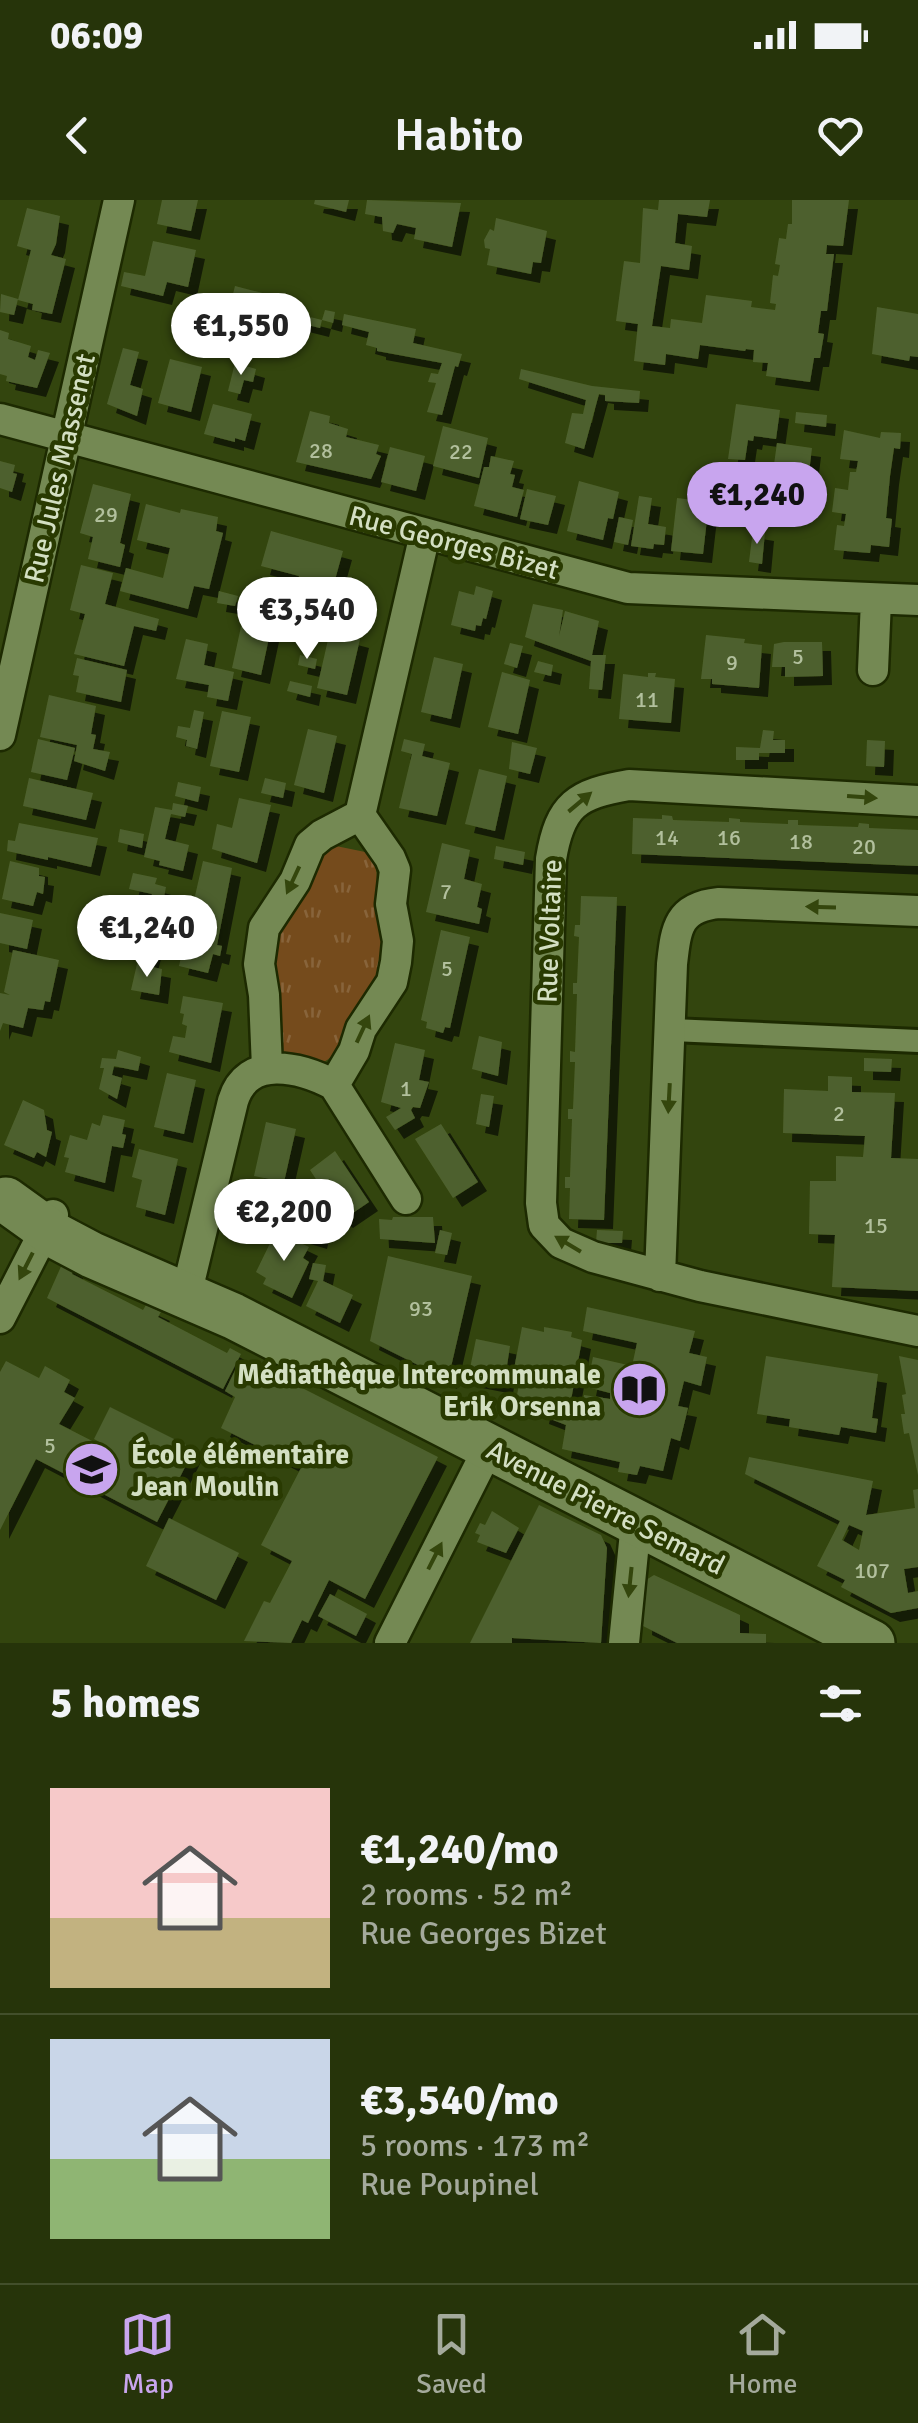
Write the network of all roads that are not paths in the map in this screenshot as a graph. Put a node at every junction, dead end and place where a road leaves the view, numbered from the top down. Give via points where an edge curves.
1 (119, 200) edge
2 (0, 420) edge
3 (66, 437) junction
4 (425, 534) junction
5 (876, 600) junction
6 (918, 600) edge
7 (874, 670) dead end
8 (0, 735) edge
9 (918, 801) edge
10 (360, 815) junction
11 (918, 911) edge
12 (672, 1030) junction
13 (918, 1041) edge
14 (268, 1068) junction
15 (334, 1085) junction
16 (3, 1198) edge
17 (406, 1199) dead end
18 (49, 1222) junction
19 (660, 1276) junction
20 (186, 1289) junction
21 (0, 1318) edge
22 (918, 1331) edge
23 (489, 1448) junction
24 (636, 1522) junction
25 (390, 1643) edge
26 (624, 1643) edge
27 (872, 1643) edge

1 - 3 street, Rue Jules Massenet
2 - 3 street, Rue Georges Bizet
3 - 4 street, Rue Georges Bizet
3 - 8 street, Rue Jules Massenet
4 - 5 street, Rue Georges Bizet via 628,588
4 - 10 street
5 - 6 street, Rue Georges Bizet
5 - 7 street
19 -> 9 street, Rue Voltaire via 592,1257 561,1243 544,1224 550,858 556,828 591,792 630,785
10 -> 14 street via 310,845 264,928 259,964
15 -> 10 street via 392,982 396,962 395,870
11 -> 12 street via 704,904 686,913 678,927
12 - 13 street
12 -> 19 street
14 - 15 street
14 - 20 street via 252,1072 236,1091
15 - 17 street
16 - 18 main road, Avenue Pierre Semard
18 - 20 main road, Avenue Pierre Semard via 92,1255
18 -> 21 street
19 - 22 street, Rue Voltaire
20 - 23 main road, Avenue Pierre Semard
23 - 24 main road, Avenue Pierre Semard
25 -> 23 street
24 -> 26 street
24 - 27 main road, Avenue Pierre Semard

